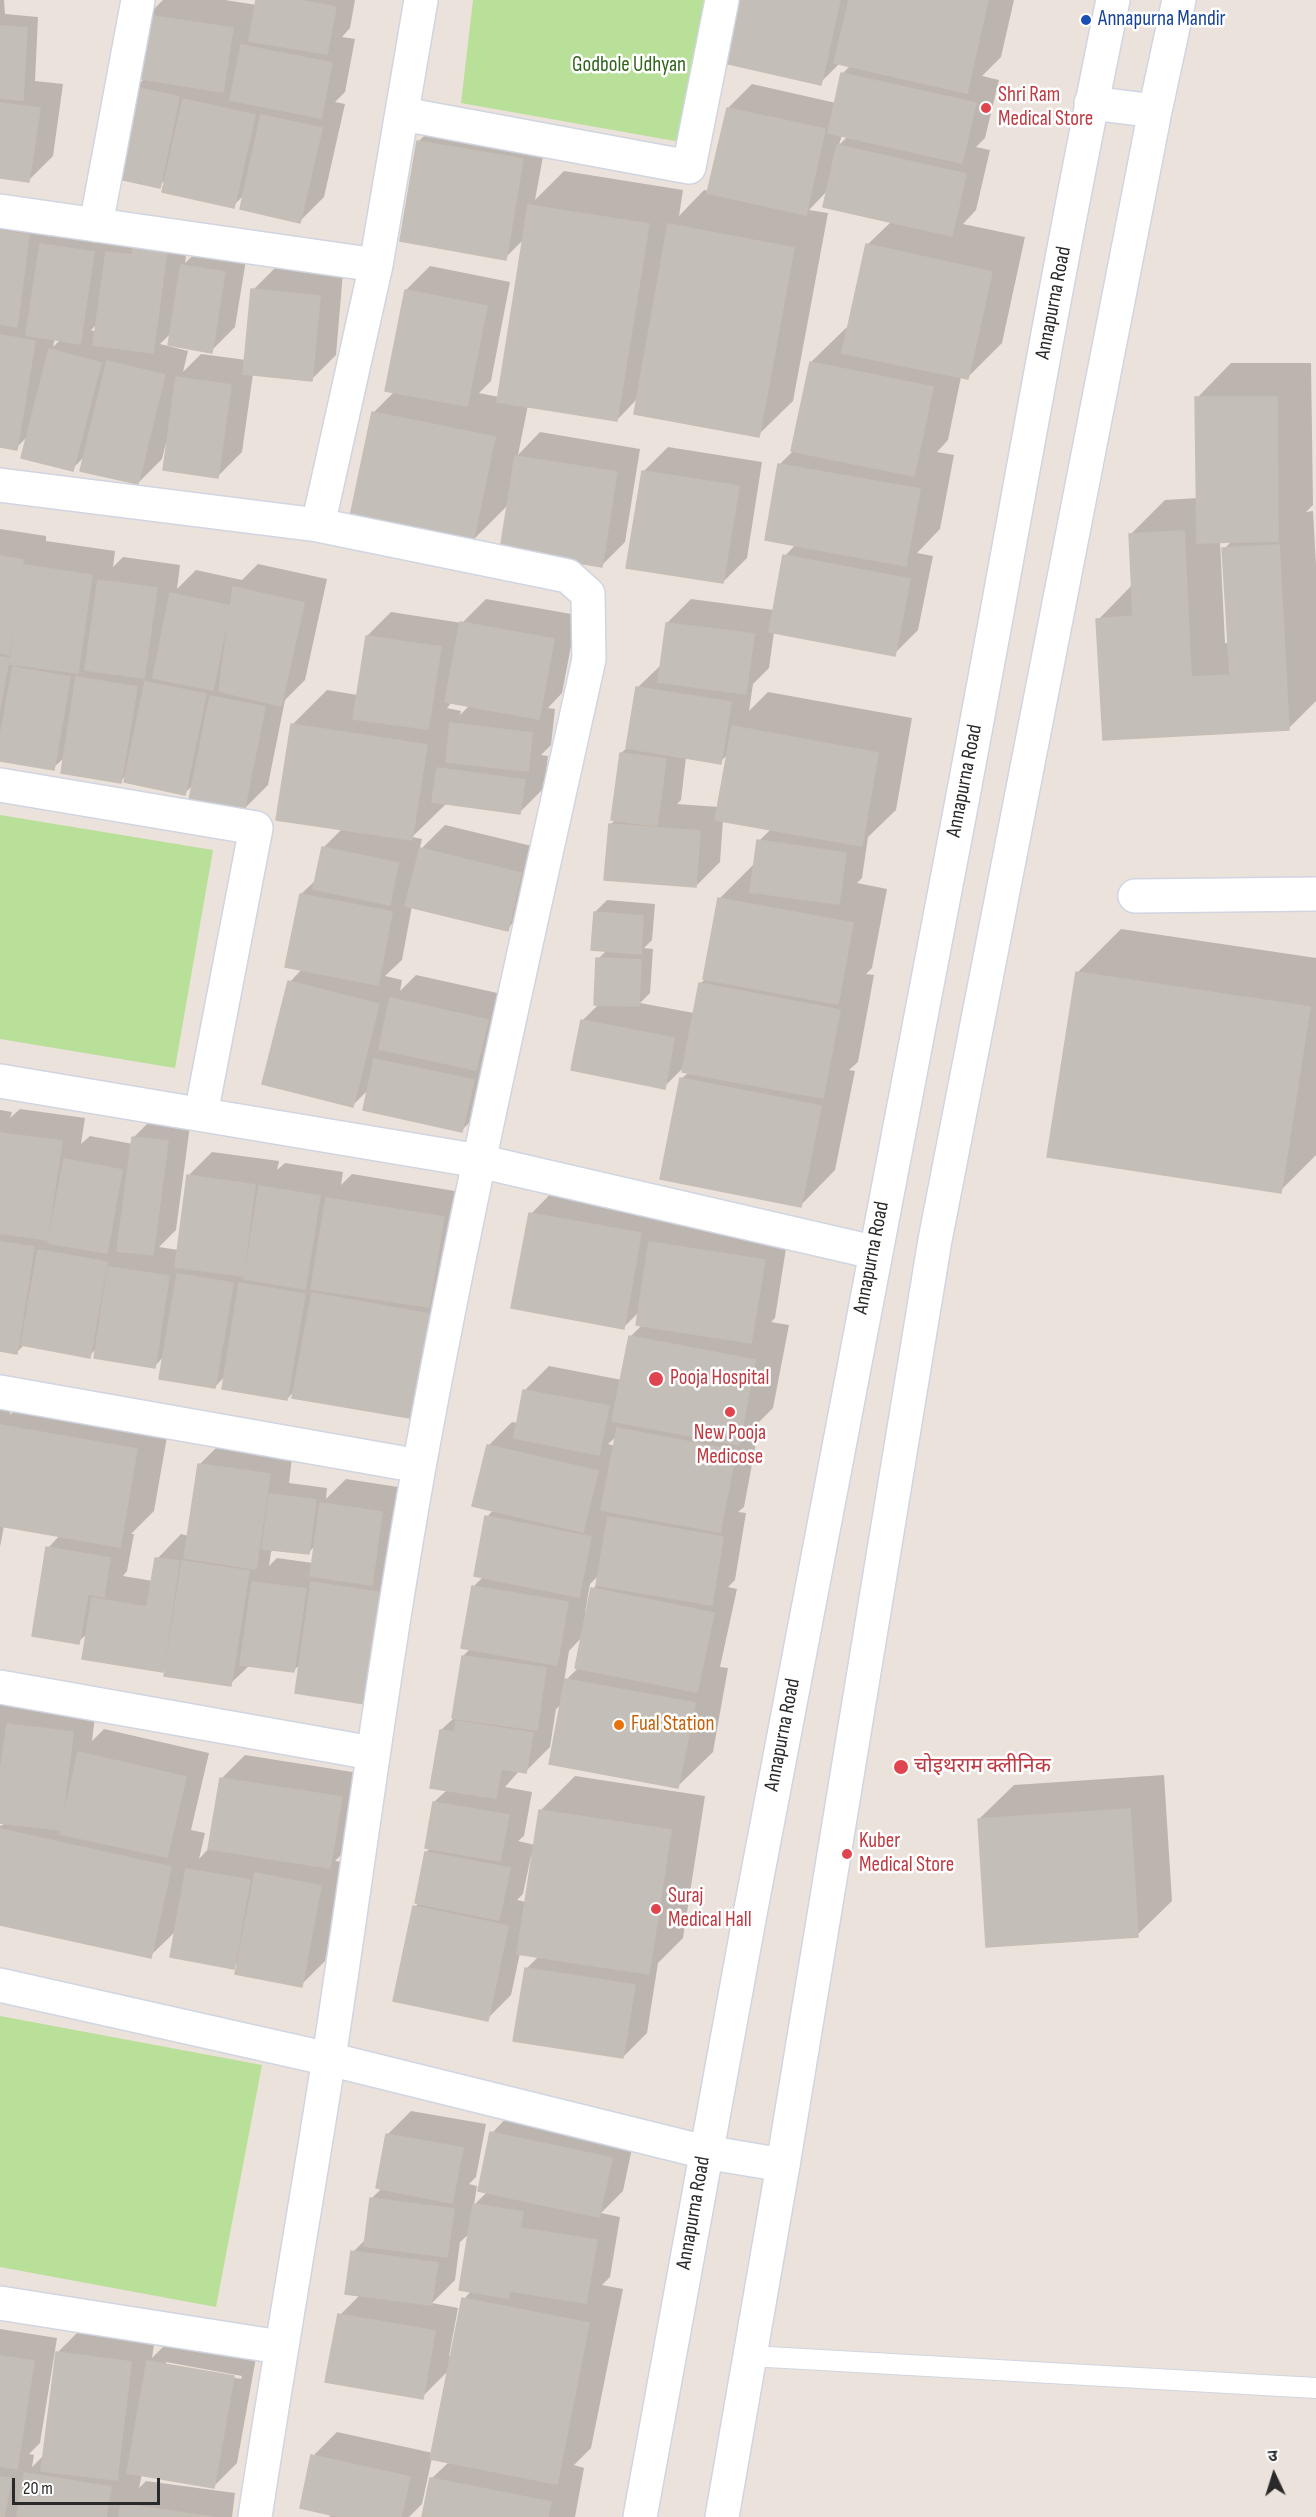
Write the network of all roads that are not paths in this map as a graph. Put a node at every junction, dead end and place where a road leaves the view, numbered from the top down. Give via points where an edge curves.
1 (138, 0) edge
2 (421, 0) edge
3 (722, 0) edge
4 (1113, 0) edge
5 (1179, 0) edge
6 (1091, 104) junction
7 (1155, 111) junction
8 (403, 114) junction
9 (0, 211) edge
10 (96, 225) junction
11 (376, 265) junction
12 (0, 485) edge
13 (318, 525) junction
14 (0, 785) edge
15 (1316, 894) edge
16 (1135, 896) dead end
17 (0, 1081) edge
18 (201, 1114) junction
19 (479, 1161) junction
20 (873, 1252) junction
21 (0, 1392) edge
22 (419, 1466) junction
23 (0, 1688) edge
24 (372, 1753) junction
25 (0, 1985) edge
26 (329, 2059) junction
27 (705, 2152) junction
28 (783, 2165) junction
29 (0, 2303) edge
30 (280, 2347) junction
31 (750, 2356) junction
32 (1316, 2388) edge
33 (255, 2517) edge
34 (640, 2517) edge
35 (722, 2517) edge

1 - 10 street
2 - 8 street
3 - 8 street via 689,167
4 - 6 street, Annapurna Road
5 - 7 street
6 - 7 street
6 - 20 street, Annapurna Road via 949,870
7 - 28 street via 935,1240
8 - 11 street
9 - 10 street
10 - 11 street
11 - 13 street
12 - 13 street
13 - 19 street via 568,576 588,594 589,659
14 - 18 street via 256,828
15 - 16 street
17 - 18 street
18 - 19 street
19 - 20 street
19 - 22 street
20 - 27 street, Annapurna Road
21 - 22 street
22 - 24 street
23 - 24 street
24 - 26 street
25 - 26 street
26 - 27 street
26 - 30 street
27 - 28 street
27 - 34 street, Annapurna Road
28 - 31 street
29 - 30 street
30 - 33 street
31 - 32 lane
31 - 35 street

